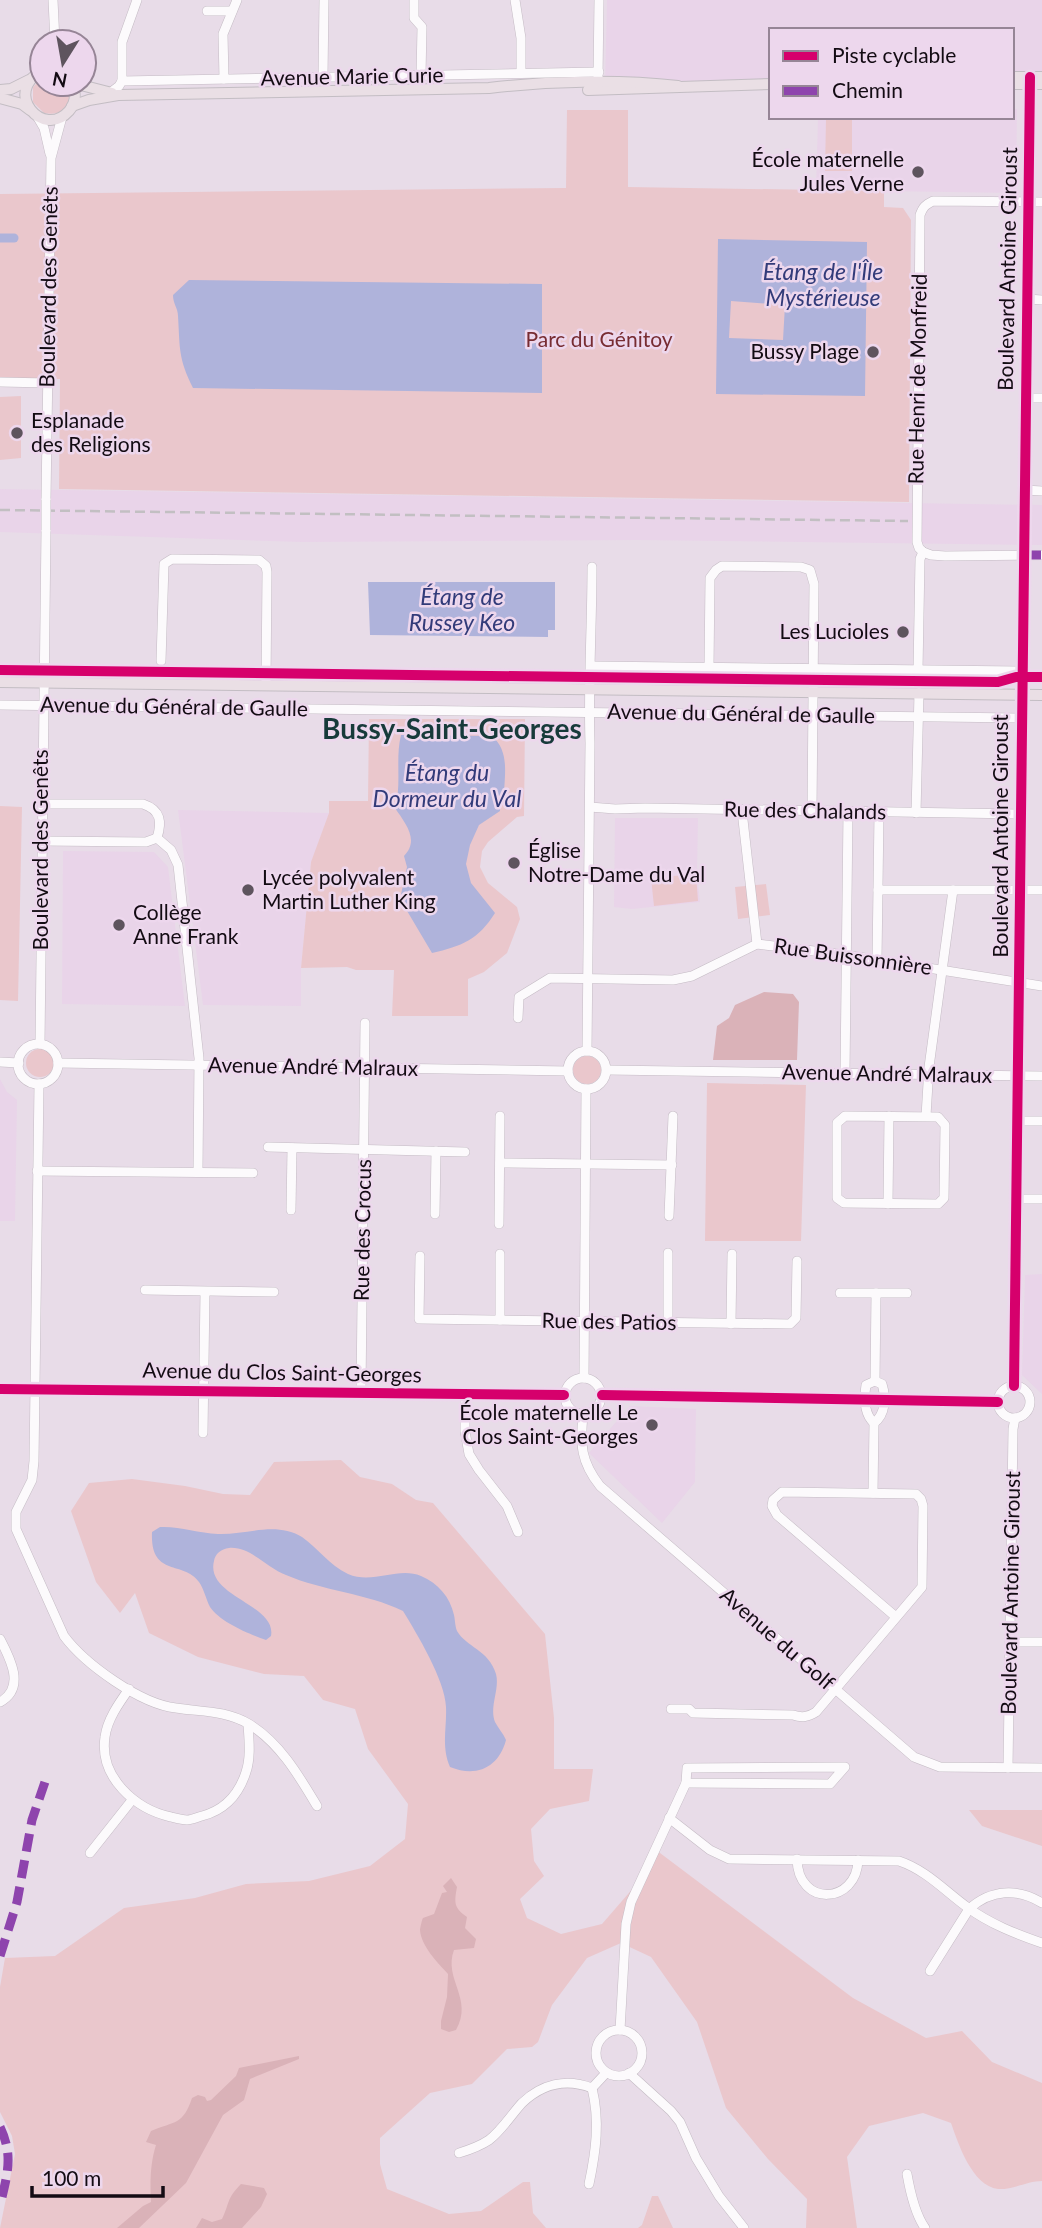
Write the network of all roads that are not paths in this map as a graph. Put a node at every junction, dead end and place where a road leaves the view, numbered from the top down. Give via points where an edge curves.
1 (53, 0) edge
2 (136, 0) edge
3 (237, 0) edge
4 (324, 0) edge
5 (414, 0) edge
6 (515, 0) edge
7 (599, 0) edge
8 (206, 11) dead end
9 (232, 11) junction
10 (53, 28) edge
11 (521, 74) junction
12 (421, 75) junction
13 (323, 77) junction
14 (1014, 77) edge
15 (1042, 77) edge
16 (223, 79) junction
17 (28, 80) edge
18 (122, 81) junction
19 (598, 82) junction
20 (1034, 82) edge
21 (769, 84) edge
22 (1014, 85) edge
23 (0, 90) edge
24 (28, 90) edge
25 (98, 90) edge
26 (114, 94) junction
27 (75, 98) edge
28 (0, 99) edge
29 (72, 106) junction
30 (34, 113) junction
31 (62, 117) junction
32 (51, 158) junction
33 (1028, 202) junction
34 (1042, 202) edge
35 (1027, 299) junction
36 (1042, 300) edge
37 (0, 382) edge
38 (48, 383) junction
39 (1026, 398) junction
40 (1042, 398) edge
41 (1024, 491) junction
42 (1042, 491) edge
43 (923, 552) junction
44 (1023, 555) junction
45 (1042, 555) edge
46 (592, 567) dead end
47 (161, 661) dead end
48 (591, 666) junction
49 (709, 668) junction
50 (813, 669) junction
51 (918, 670) junction
52 (1021, 671) junction
53 (0, 682) edge
54 (44, 682) junction
55 (266, 685) junction
56 (590, 689) junction
57 (812, 692) junction
58 (919, 694) junction
59 (1021, 695) junction
60 (1042, 695) edge
61 (0, 705) edge
62 (43, 706) junction
63 (589, 712) junction
64 (813, 715) junction
65 (919, 716) junction
66 (1021, 718) junction
67 (43, 804) junction
68 (590, 807) junction
69 (742, 811) junction
70 (812, 812) junction
71 (848, 812) junction
72 (878, 813) junction
73 (916, 813) junction
74 (1020, 814) junction
75 (157, 838) junction
76 (42, 841) junction
77 (878, 890) junction
78 (953, 890) junction
79 (1019, 890) junction
80 (1042, 890) edge
81 (757, 944) junction
82 (846, 955) junction
83 (877, 960) junction
84 (942, 970) junction
85 (587, 978) junction
86 (1019, 982) junction
87 (1042, 986) edge
88 (518, 1018) dead end
89 (365, 1023) dead end
90 (40, 1044) junction
91 (587, 1051) junction
92 (0, 1062) edge
93 (19, 1063) junction
94 (58, 1063) junction
95 (199, 1066) junction
96 (365, 1068) junction
97 (607, 1070) junction
98 (568, 1071) junction
99 (845, 1073) junction
100 (928, 1074) junction
101 (1017, 1075) junction
102 (1042, 1076) edge
103 (39, 1084) junction
104 (586, 1089) junction
105 (500, 1116) dead end
106 (673, 1116) dead end
107 (889, 1116) junction
108 (926, 1116) junction
109 (1017, 1121) junction
110 (1042, 1121) edge
111 (268, 1147) dead end
112 (292, 1147) junction
113 (364, 1148) junction
114 (436, 1151) junction
115 (465, 1152) dead end
116 (500, 1163) junction
117 (585, 1164) junction
118 (672, 1165) junction
119 (37, 1171) junction
120 (198, 1171) junction
121 (253, 1173) dead end
122 (1015, 1199) junction
123 (1042, 1199) edge
124 (888, 1204) junction
125 (291, 1210) dead end
126 (435, 1214) dead end
127 (669, 1216) dead end
128 (499, 1224) dead end
129 (500, 1254) dead end
130 (668, 1254) dead end
131 (732, 1254) dead end
132 (420, 1256) dead end
133 (797, 1261) dead end
134 (145, 1290) dead end
135 (205, 1292) junction
136 (274, 1292) dead end
137 (839, 1293) dead end
138 (876, 1293) junction
139 (907, 1293) dead end
140 (500, 1320) junction
141 (584, 1321) junction
142 (668, 1322) junction
143 (731, 1324) junction
144 (583, 1378) junction
145 (875, 1381) junction
146 (1014, 1386) junction
147 (0, 1389) edge
148 (34, 1390) junction
149 (203, 1392) junction
150 (361, 1394) junction
151 (465, 1394) junction
152 (564, 1395) junction
153 (602, 1395) junction
154 (865, 1400) junction
155 (884, 1400) junction
156 (998, 1402) junction
157 (1030, 1403) junction
158 (1042, 1403) edge
159 (583, 1415) junction
160 (1015, 1418) junction
161 (874, 1423) junction
162 (203, 1433) dead end
163 (873, 1493) junction
164 (518, 1532) dead end
165 (896, 1617) junction
166 (0, 1639) edge
167 (1011, 1642) junction
168 (1042, 1642) edge
169 (129, 1689) junction
170 (835, 1689) junction
171 (0, 1702) edge
172 (671, 1709) dead end
173 (248, 1724) junction
174 (1009, 1768) junction
175 (1042, 1769) edge
176 (686, 1783) junction
177 (132, 1800) junction
178 (317, 1806) dead end
179 (669, 1818) junction
180 (90, 1853) dead end
181 (797, 1859) junction
182 (858, 1860) junction
183 (1042, 1903) edge
184 (969, 1909) junction
185 (1042, 1943) edge
186 (930, 1971) dead end
187 (620, 2030) junction
188 (607, 2073) junction
189 (629, 2073) junction
190 (592, 2088) junction
191 (459, 2153) dead end
192 (907, 2174) dead end
193 (589, 2184) dead end
194 (744, 2228) edge
195 (925, 2228) edge

1 - 10 street
2 - 18 street via 122,42
3 - 9 street
4 - 13 street
5 - 12 street via 414,18 422,27
6 - 11 street
7 - 19 street
8 - 9 street
9 - 16 street via 223,34
11 - 12 street, Avenue Marie Curie
11 - 19 street, Avenue Marie Curie
12 - 13 street, Avenue Marie Curie
13 - 16 street, Avenue Marie Curie
14 - 20 main road
15 - 20 main road
16 - 18 street, Avenue Marie Curie
17 - 23 main road
18 - 26 street
19 - 21 main road, Avenue Marie Curie via 643,90
19 - 26 main road, Avenue Marie Curie via 519,92 489,88
20 - 22 main road
20 - 33 street, Boulevard Antoine Giroust
24 - 30 main road via 25,96
25 - 26 main road, Avenue Marie Curie
26 - 29 main road, Avenue Marie Curie
27 - 29 main road
28 - 30 main road via 22,104
29 - 31 main road
30 - 31 main road via 49,120
30 - 32 street, Boulevard des Genêts via 44,128
31 - 32 street, Boulevard des Genêts
32 - 38 street, Boulevard des Genêts
33 - 34 street
33 - 35 street, Boulevard Antoine Giroust
33 - 43 street, Rue Henri de Monfreid via 933,201 920,215 917,543
35 - 36 street
35 - 39 street, Boulevard Antoine Giroust
37 - 38 street
38 - 54 street, Boulevard des Genêts, bridge
39 - 40 street
39 - 41 street, Boulevard Antoine Giroust
41 - 42 street
41 - 44 street, Boulevard Antoine Giroust
43 - 44 street
43 - 51 street, Rue Henri de Monfreid
44 - 45 street
44 - 52 street, Boulevard Antoine Giroust
46 - 48 street
47 - 55 street via 164,564 172,559 259,560 267,566
48 - 49 street
48 - 56 street
49 - 50 street
49 - 50 street via 710,578 722,566 810,570 814,584
50 - 51 street
50 - 57 street
51 - 52 street
52 - 59 street, Boulevard Antoine Giroust
53 - 54 main road, Avenue du Général de Gaulle
54 - 55 main road, Avenue du Général de Gaulle
54 - 62 street, Boulevard des Genêts
55 - 56 main road, Avenue du Général de Gaulle
56 - 57 main road, Avenue du Général de Gaulle
56 - 63 street
57 - 58 main road, Avenue du Général de Gaulle
57 - 64 street
58 - 59 main road, Avenue du Général de Gaulle
58 - 65 street
59 - 60 main road, Avenue du Général de Gaulle
59 - 66 street, Boulevard Antoine Giroust
61 - 62 street, Avenue du Général de Gaulle
62 - 63 street, Avenue du Général de Gaulle
62 - 67 street, Boulevard des Genêts
63 - 64 street, Avenue du Général de Gaulle
63 - 68 street
64 - 65 street, Avenue du Général de Gaulle
64 - 70 street
65 - 66 street, Avenue du Général de Gaulle
65 - 73 street
66 - 74 street, Boulevard Antoine Giroust
67 - 75 street via 143,804 159,814
67 - 76 street, Boulevard des Genêts
68 - 69 street, Rue des Chalands
68 - 85 street
69 - 70 street, Rue des Chalands
69 - 81 street
70 - 71 street, Rue des Chalands
71 - 72 street, Rue des Chalands
71 - 82 street
72 - 73 street, Rue des Chalands
72 - 77 street
73 - 74 street, Rue des Chalands
74 - 79 street, Boulevard Antoine Giroust
75 - 76 street via 146,842
75 - 95 street via 172,850 178,865
76 - 90 street, Boulevard des Genêts
77 - 78 street
77 - 83 street
78 - 79 street
78 - 84 street
79 - 80 street
79 - 86 street, Boulevard Antoine Giroust
81 - 82 street, Rue Buissonnière
81 - 85 street, Rue Buissonnière via 692,976 673,980
82 - 83 street, Rue Buissonnière
82 - 99 street
83 - 84 street, Rue Buissonnière
84 - 86 street, Rue Buissonnière
84 - 100 street
85 - 88 street, Rue Buissonnière via 550,978 519,997
85 - 91 street
86 - 87 street, Rue Buissonnière
86 - 101 street, Boulevard Antoine Giroust
89 - 96 street, Rue des Crocus
90 - 93 street via 27,1048
90 - 94 street via 54,1052
91 - 97 street via 598,1054
91 - 98 street via 572,1057
92 - 93 street
93 - 103 street via 27,1080
94 - 95 street, Avenue André Malraux
94 - 103 street via 51,1080
95 - 96 street, Avenue André Malraux
95 - 120 street
96 - 98 street, Avenue André Malraux
96 - 113 street, Rue des Crocus
97 - 99 street, Avenue André Malraux
97 - 104 street via 598,1086
98 - 104 street via 573,1084
99 - 100 street, Avenue André Malraux
100 - 101 street, Avenue André Malraux
100 - 108 street
101 - 102 street, Avenue André Malraux
101 - 109 street, Boulevard Antoine Giroust
103 - 119 street
104 - 117 street
105 - 116 street
106 - 118 street
107 - 108 street
107 - 124 street
107 - 124 street via 845,1116 837,1123 836,1198 844,1203
108 - 124 street via 937,1117 945,1125 944,1199 938,1204
109 - 110 street
109 - 122 street, Boulevard Antoine Giroust
111 - 112 street
112 - 113 street
112 - 125 street
113 - 114 street
113 - 150 street, Rue des Crocus
114 - 115 street
114 - 126 street
116 - 117 street
116 - 128 street
117 - 118 street
117 - 141 street
118 - 127 street
119 - 120 street
119 - 148 street
120 - 121 street
122 - 123 street
122 - 146 street, Boulevard Antoine Giroust
129 - 140 street
130 - 142 street
131 - 143 street
132 - 140 street, Rue des Patios via 419,1319
133 - 143 street, Rue des Patios via 796,1318 790,1324
134 - 135 street
135 - 136 street
135 - 149 street
137 - 138 street
138 - 139 street
138 - 145 street
140 - 141 street, Rue des Patios
141 - 142 street, Rue des Patios
141 - 144 street
142 - 143 street, Rue des Patios
144 - 152 street via 573,1381
144 - 153 street via 594,1381
145 - 154 street via 866,1385
145 - 155 street via 882,1384
146 - 156 street via 1004,1389
146 - 157 street via 1024,1390
147 - 148 street, Avenue du Clos Saint-Georges
148 - 149 street, Avenue du Clos Saint-Georges
148 - 169 street via 32,1480 16,1512 16,1529 64,1636 76,1651
149 - 150 street, Avenue du Clos Saint-Georges
149 - 162 street
150 - 151 street, Avenue du Clos Saint-Georges
151 - 152 street, Avenue du Clos Saint-Georges
151 - 164 street via 469,1454 508,1506
152 - 159 street via 567,1407
153 - 154 street
153 - 159 street via 599,1407
154 - 155 street
154 - 161 street
155 - 156 street
155 - 161 street via 880,1419
156 - 160 street via 1005,1416
157 - 158 street
157 - 160 street via 1023,1415
159 - 170 street, Avenue du Golf via 583,1460 600,1486
160 - 167 street, Boulevard Antoine Giroust
161 - 163 street
163 - 165 street via 916,1494 923,1506 922,1587
163 - 165 street via 782,1492 772,1506 777,1516
165 - 170 street
166 - 171 street via 15,1678
167 - 168 street
167 - 174 street, Boulevard Antoine Giroust
169 - 173 street via 155,1703 226,1714
169 - 177 street via 111,1716 104,1754 113,1776
170 - 172 street via 816,1712 805,1717
170 - 174 street, Avenue du Golf via 914,1757 940,1767
173 - 177 street via 247,1771 228,1803 187,1820 156,1814
173 - 178 street via 273,1743
174 - 175 street, Avenue du Golf
176 - 176 street via 830,1784 845,1768 687,1768
176 - 179 street
177 - 180 street
179 - 181 street via 729,1859
179 - 187 street via 631,1902
181 - 182 street
181 - 182 street via 802,1883 825,1894 850,1884
182 - 184 street via 899,1861 916,1867
183 - 184 street via 1022,1894 1000,1892
184 - 185 street
184 - 186 street
187 - 188 street via 598,2042 596,2059
187 - 189 street via 637,2039 641,2048 637,2067
188 - 189 street
188 - 190 street
189 - 194 street via 680,2122 696,2158
190 - 191 street via 564,2082 538,2090 491,2139
190 - 193 street via 598,2124
192 - 195 street

